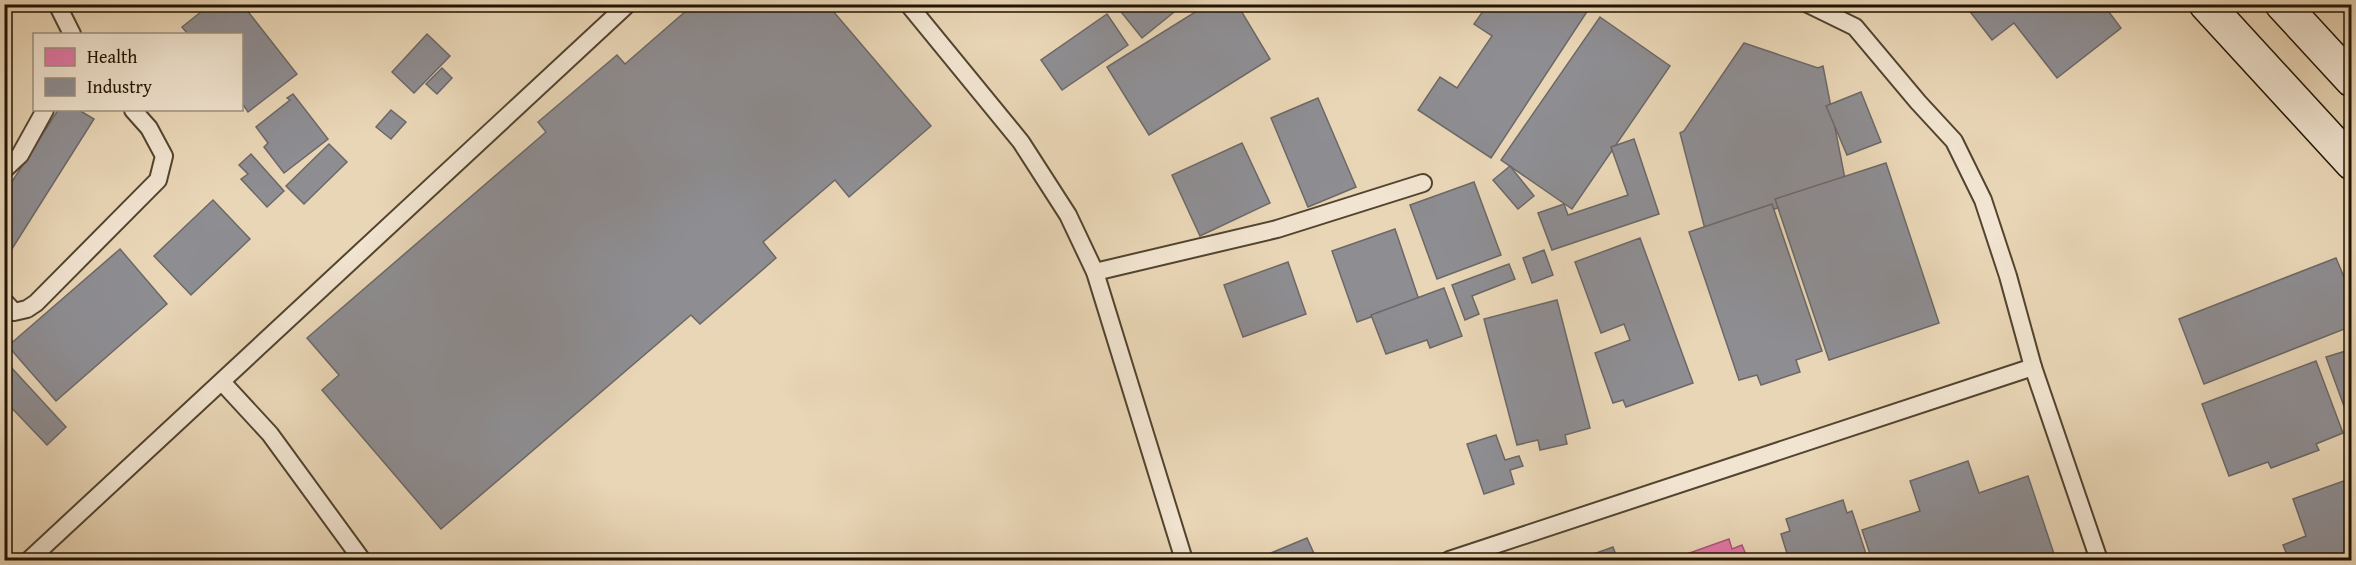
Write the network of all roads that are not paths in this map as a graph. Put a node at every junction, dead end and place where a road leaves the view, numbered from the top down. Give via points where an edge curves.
1 (57, 4) edge
2 (628, 4) edge
3 (908, 4) edge
4 (1808, 4) edge
5 (2206, 4) edge
6 (2282, 4) edge
7 (72, 33) edge
8 (2352, 80) edge
9 (44, 111) edge
10 (134, 111) edge
11 (2352, 163) edge
12 (4, 170) edge
13 (1424, 183) dead end
14 (1095, 273) junction
15 (4, 301) edge
16 (2033, 368) junction
17 (222, 382) junction
18 (29, 561) edge
19 (362, 561) edge
20 (1184, 561) edge
21 (1449, 561) edge
22 (2099, 561) edge

1 - 7 lane
2 - 17 lane
3 - 14 lane via 1021,142 1068,215
4 - 16 lane via 1855,27 1954,141 1983,200
5 - 11 street
6 - 8 street
9 - 12 lane via 20,155
10 - 15 lane via 150,128 164,156 158,180 36,303 14,312
13 - 14 lane via 1277,229
14 - 20 lane
16 - 21 lane
16 - 22 lane
17 - 18 lane
17 - 19 lane via 270,434

